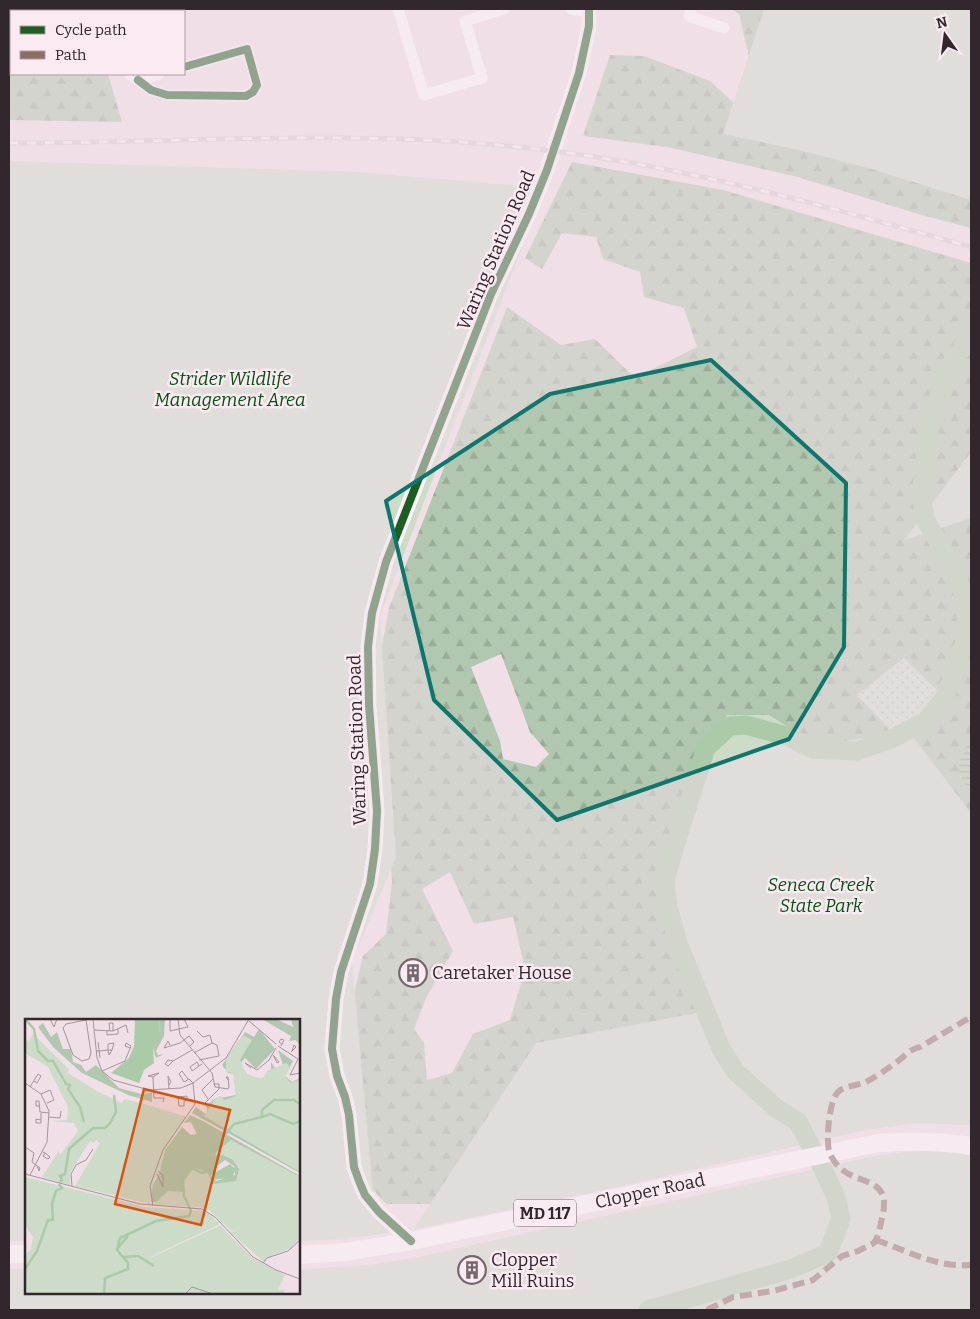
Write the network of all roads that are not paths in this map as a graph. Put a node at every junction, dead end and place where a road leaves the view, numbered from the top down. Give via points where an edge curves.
1 (398, 9) edge
2 (501, 9) edge
3 (571, 9) edge
4 (691, 9) edge
5 (589, 10) edge
6 (724, 28) dead end
7 (185, 67) edge
8 (151, 75) edge
9 (134, 77) edge
10 (971, 1146) edge
11 (411, 1241) junction
12 (9, 1254) edge
13 (25, 1254) edge
14 (300, 1255) edge

1 - 2 street via 424,95 482,78 465,21
3 - 5 street
4 - 6 street via 689,16
5 - 11 street, Waring Station Road via 585,49 547,170 491,294 386,562 372,613 368,685 377,811 376,849 370,884 341,972 332,1049 349,1115 354,1167 359,1181 365,1195 379,1212
7 - 9 street via 247,49 257,85 246,96 167,95 151,90
8 - 9 street
10 - 11 main road, Clopper Road / MD 117 via 946,1142 878,1143
11 - 14 main road, Clopper Road / MD 117 via 346,1252
12 - 13 main road

